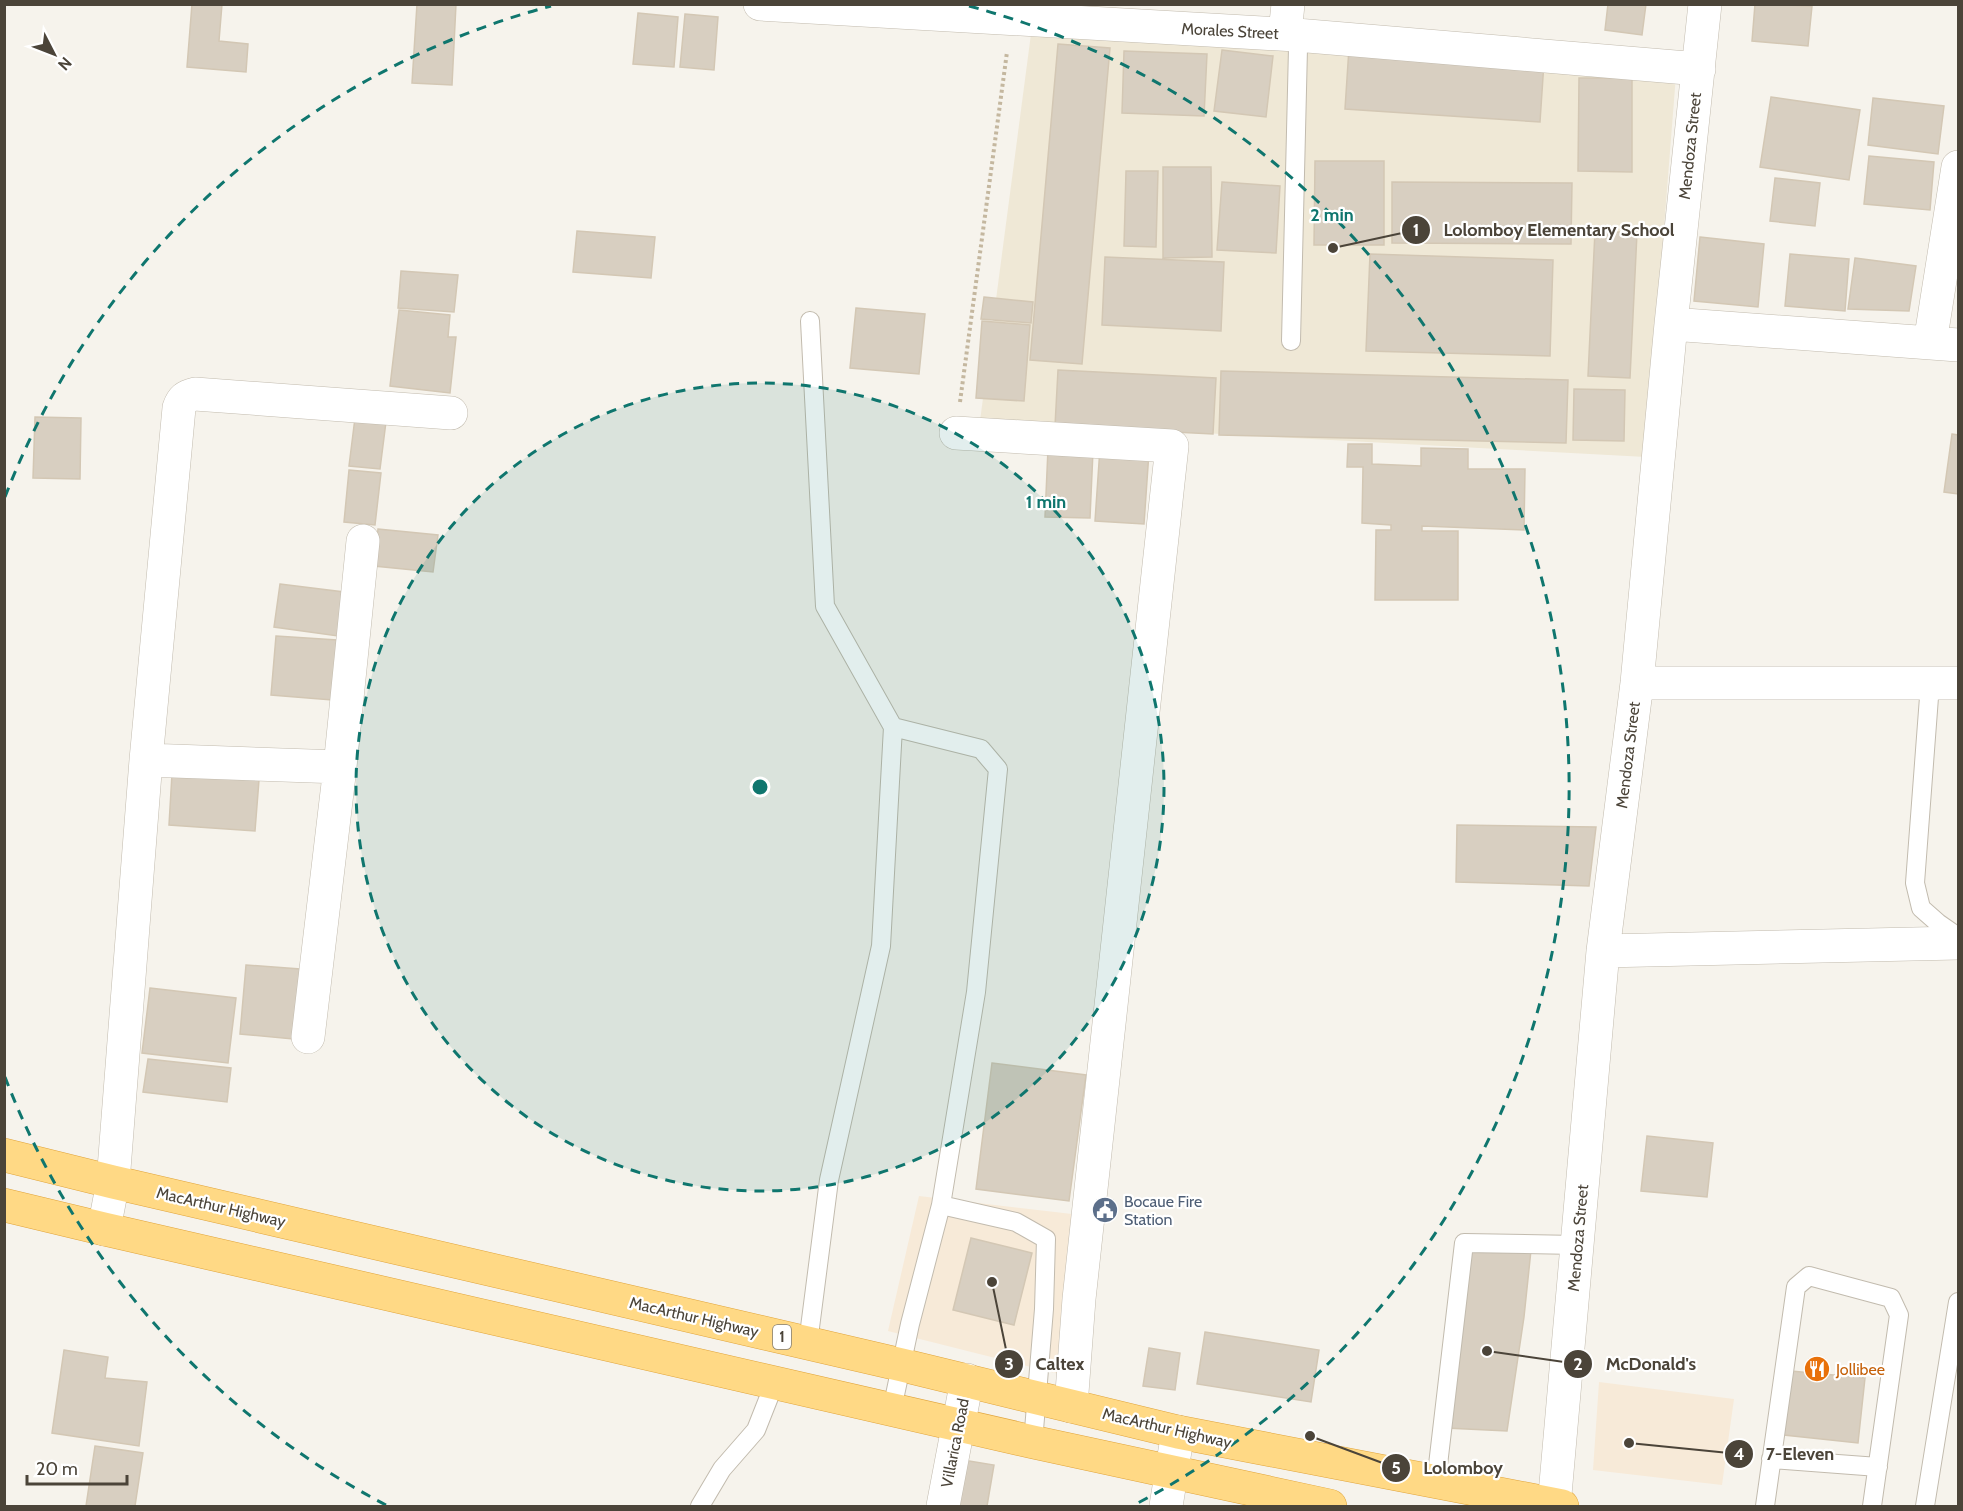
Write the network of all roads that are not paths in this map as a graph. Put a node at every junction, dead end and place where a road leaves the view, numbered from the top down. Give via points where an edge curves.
1 (760, 4) edge
2 (1705, 4) edge
3 (1289, 25) edge
4 (1699, 69) junction
5 (1959, 167) edge
6 (810, 321) dead end
7 (1671, 324) junction
8 (1291, 341) dead end
9 (1944, 344) edge
10 (451, 413) dead end
11 (956, 432) road end
12 (363, 541) dead end
13 (1637, 683) junction
14 (1944, 683) edge
15 (893, 727) junction
16 (146, 760) junction
17 (340, 767) junction
18 (1959, 937) edge
19 (1959, 943) edge
20 (1603, 951) junction
21 (308, 1036) dead end
22 (4, 1155) edge
23 (113, 1182) junction
24 (4, 1205) edge
25 (941, 1205) junction
26 (104, 1229) junction
27 (1578, 1245) junction
28 (1959, 1302) edge
29 (808, 1343) junction
30 (902, 1365) junction
31 (967, 1380) junction
32 (775, 1382) junction
33 (1036, 1396) junction
34 (1071, 1406) junction
35 (892, 1409) junction
36 (958, 1424) junction
37 (1178, 1432) junction
38 (1033, 1442) junction
39 (1771, 1459) junction
40 (1878, 1467) junction
41 (1172, 1473) junction
42 (1436, 1482) junction
43 (700, 1506) edge
44 (943, 1506) edge
45 (1166, 1506) edge
46 (1330, 1506) edge
47 (1556, 1506) edge
48 (1764, 1506) edge
49 (1872, 1506) edge
50 (1925, 1506) edge

1 - 3 street, Morales Street via 1012,19
2 - 4 street, Mendoza Street
3 - 4 street, Morales Street
3 - 8 lane via 1298,48
4 - 7 street, Mendoza Street
5 - 9 street
6 - 15 lane via 825,606
7 - 9 street
7 - 13 street, Mendoza Street
10 - 16 street via 195,394 182,401
11 - 34 street via 1172,446
12 - 17 street
13 - 14 street
13 - 20 street, Mendoza Street
14 - 18 lane via 1915,883 1921,908
15 - 25 lane via 981,749 998,769 976,992
15 - 29 lane via 881,946 829,1180
16 - 17 street
16 - 23 street
17 - 21 street
19 - 20 street
20 - 27 street, Mendoza Street
22 - 23 highway, MacArthur Highway / 1
23 - 26 street
23 - 29 highway, MacArthur Highway / 1
24 - 26 highway
25 - 30 lane
25 - 33 lane via 1016,1222 1046,1239
26 - 32 highway
27 - 42 lane via 1464,1243
27 - 47 street, Mendoza Street
28 - 50 lane
29 - 30 highway, MacArthur Highway / 1
30 - 31 highway, MacArthur Highway / 1
30 - 35 lane
31 - 33 highway, MacArthur Highway / 1
31 - 36 street, Villarica Road
32 - 35 highway
32 - 43 lane via 756,1430 722,1469
33 - 34 highway, MacArthur Highway / 1
33 - 38 lane
34 - 37 highway, MacArthur Highway / 1
35 - 36 highway
36 - 38 highway
36 - 44 street, Villarica Road
37 - 41 street
37 - 42 highway, MacArthur Highway / 1
38 - 41 highway
39 - 40 lane
39 - 40 lane via 1796,1287 1809,1276 1891,1298 1899,1315
39 - 48 lane
40 - 49 lane
41 - 45 street
41 - 46 highway
42 - 47 highway, MacArthur Highway / 1

